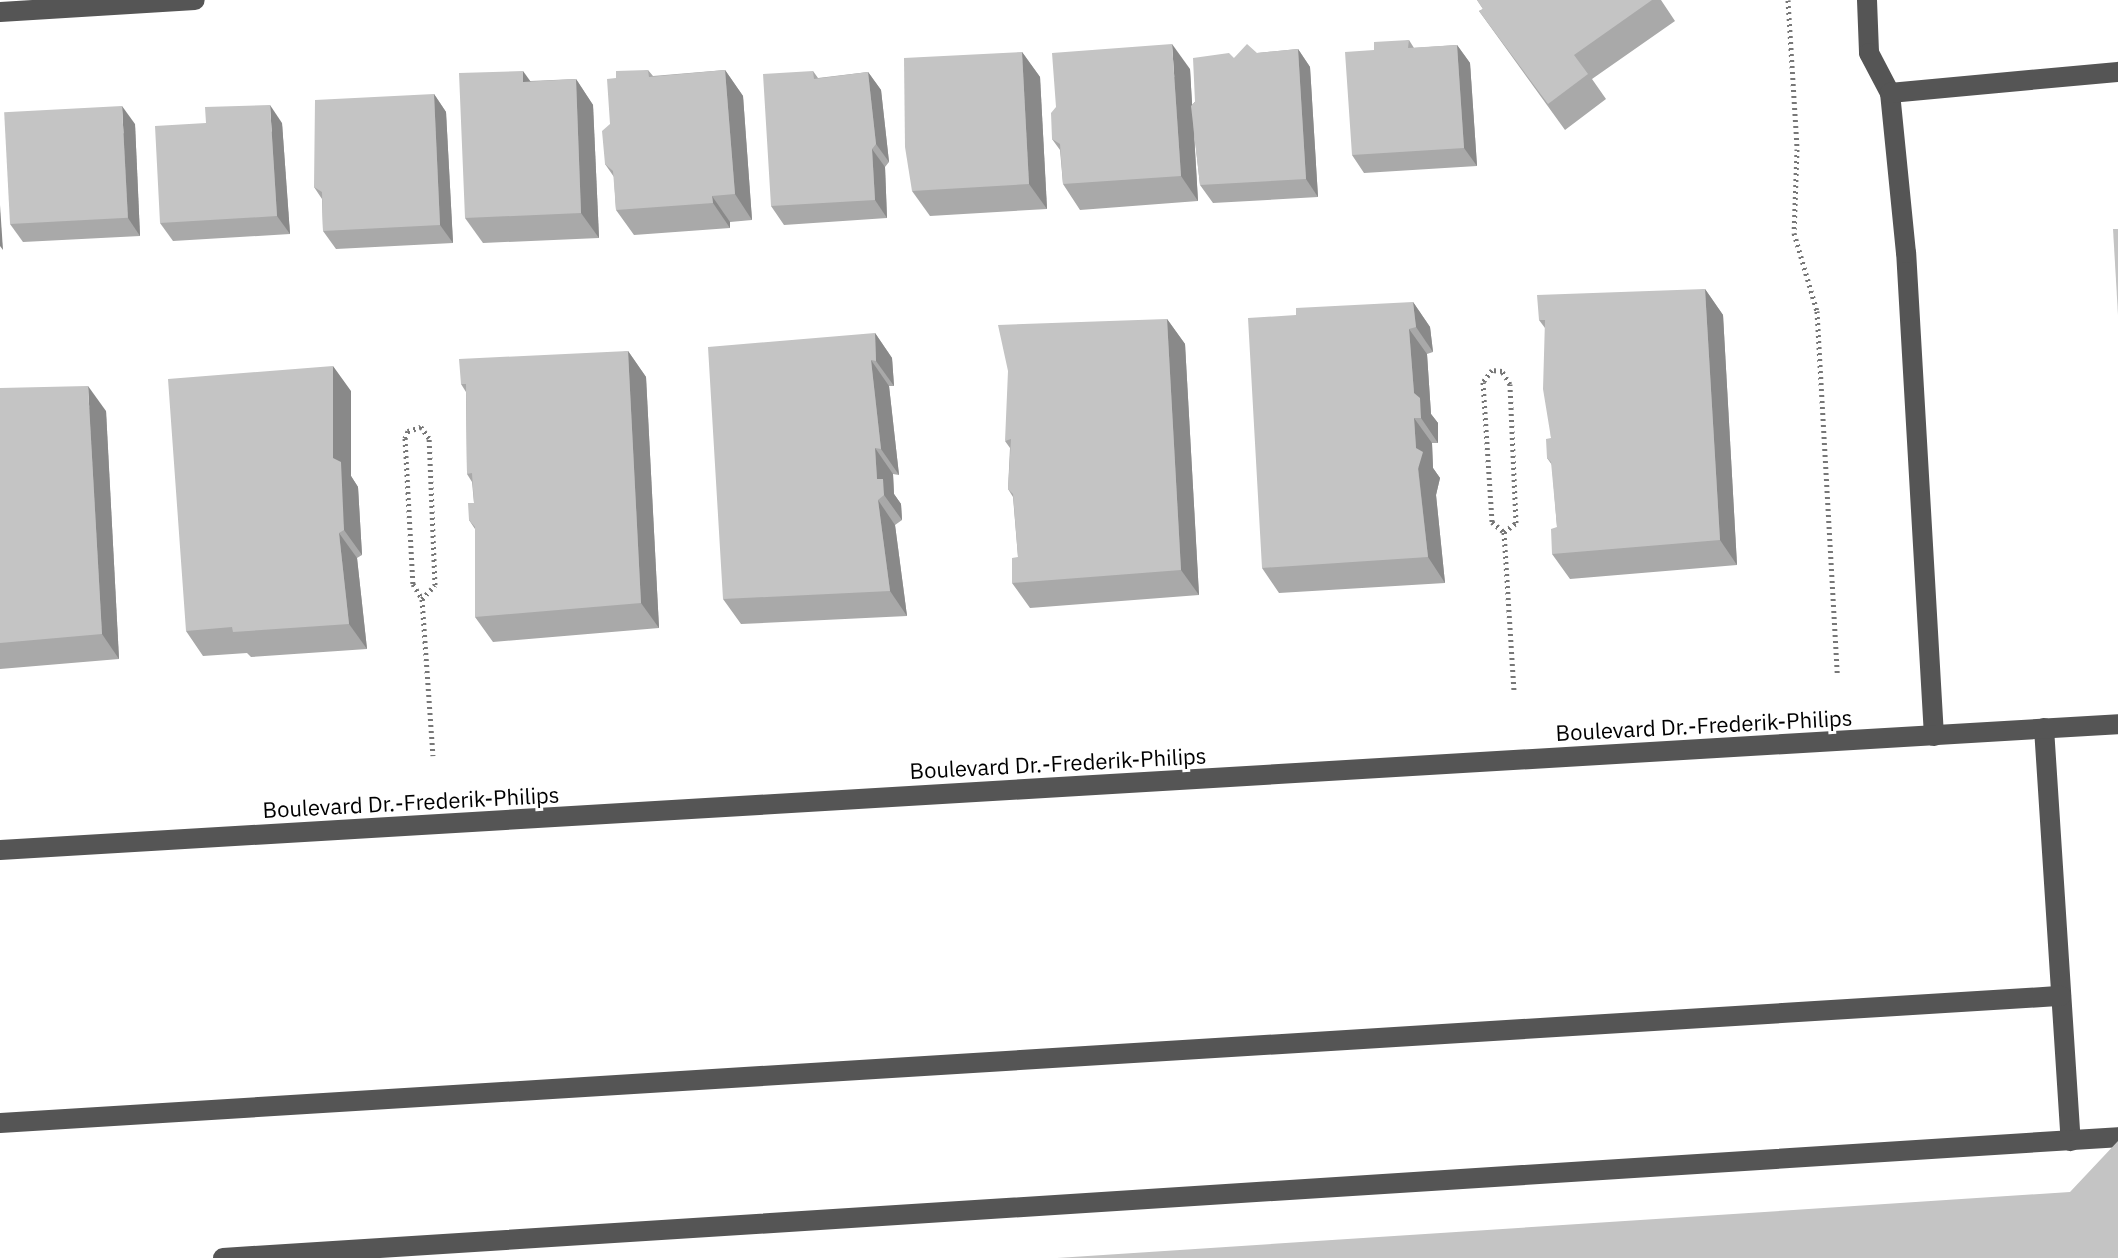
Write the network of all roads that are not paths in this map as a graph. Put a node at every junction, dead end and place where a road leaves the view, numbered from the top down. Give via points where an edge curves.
1 (195, 0) edge
2 (1867, 0) edge
3 (0, 12) edge
4 (2118, 72) edge
5 (1890, 93) junction
6 (2118, 724) edge
7 (2044, 728) junction
8 (1934, 736) junction
9 (0, 850) edge
10 (2061, 996) junction
11 (0, 1123) edge
12 (2118, 1137) edge
13 (2071, 1141) junction
14 (223, 1258) edge

1 - 3 street
2 - 5 street via 1869,53
4 - 5 street
5 - 8 street via 1906,253
6 - 7 street, Boulevard Dr.-Frederik-Philips
7 - 8 street, Boulevard Dr.-Frederik-Philips
7 - 10 street
8 - 9 street, Boulevard Dr.-Frederik-Philips
10 - 11 street
10 - 13 street
12 - 13 street
13 - 14 street

